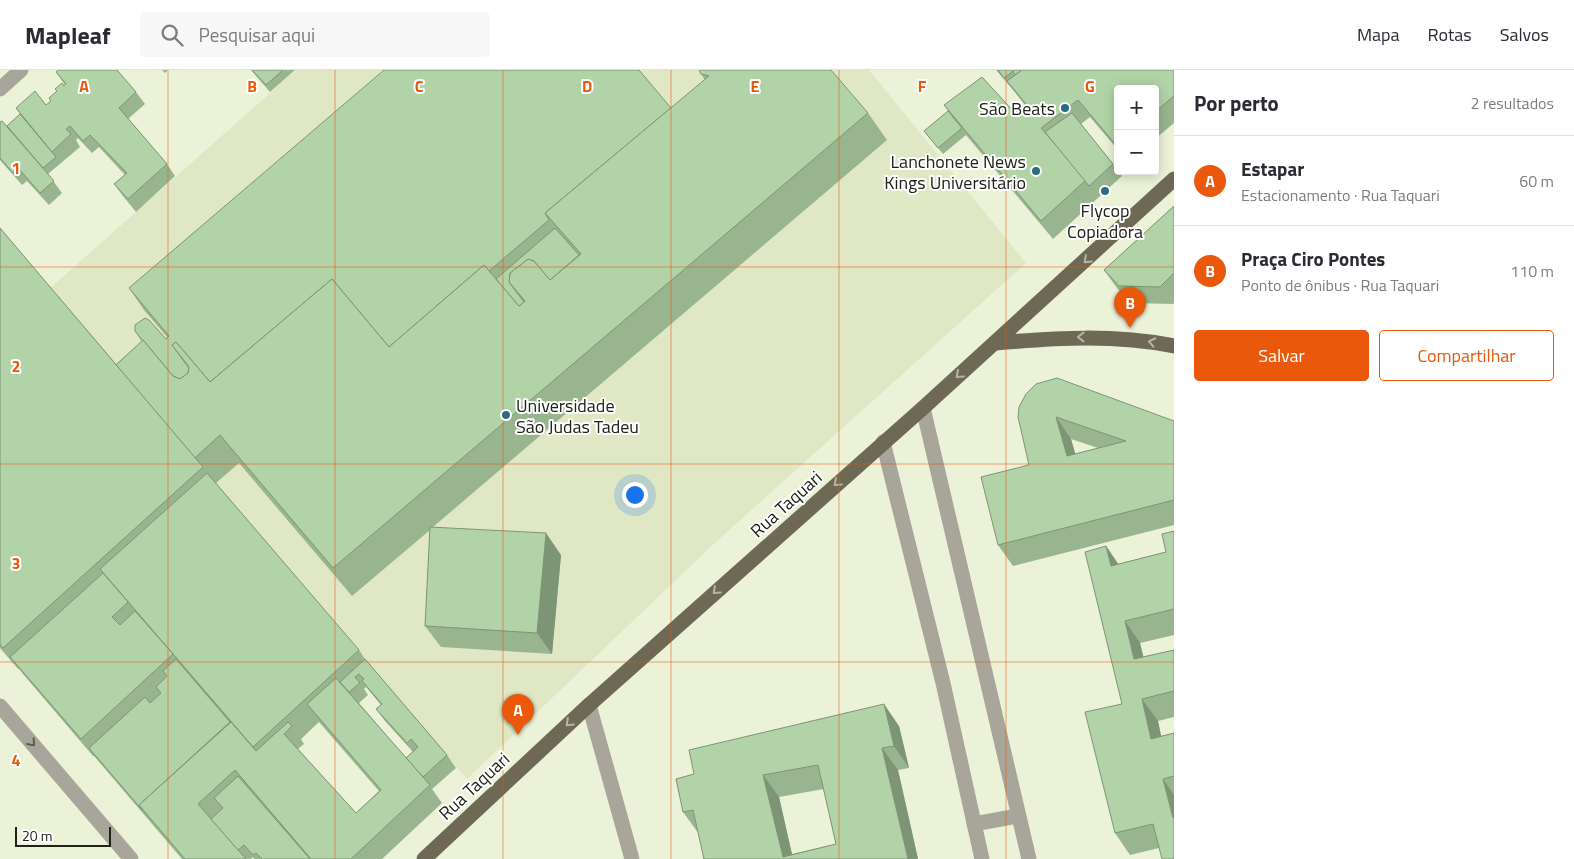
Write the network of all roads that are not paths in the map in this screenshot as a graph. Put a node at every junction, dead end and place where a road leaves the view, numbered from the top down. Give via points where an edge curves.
1 (21, 70) edge
2 (0, 89) edge
3 (1174, 179) edge
4 (995, 342) junction
5 (1174, 346) edge
6 (923, 408) junction
7 (883, 442) junction
8 (589, 705) junction
9 (0, 706) edge
10 (1018, 816) junction
11 (974, 824) junction
12 (131, 859) edge
13 (424, 859) edge
14 (632, 859) edge
15 (982, 859) edge
16 (1029, 859) edge

1 - 2 street
3 -> 4 main road, Rua Taquari
5 -> 4 main road via 1140,339 1079,337
4 -> 6 main road, Rua Taquari
6 - 7 main road, Rua Taquari
6 - 10 street
7 -> 8 main road, Rua Taquari
7 - 11 street via 943,683
8 -> 13 main road, Rua Taquari
8 - 14 street
9 -> 12 street
10 - 11 street
10 - 16 street
11 - 15 street

